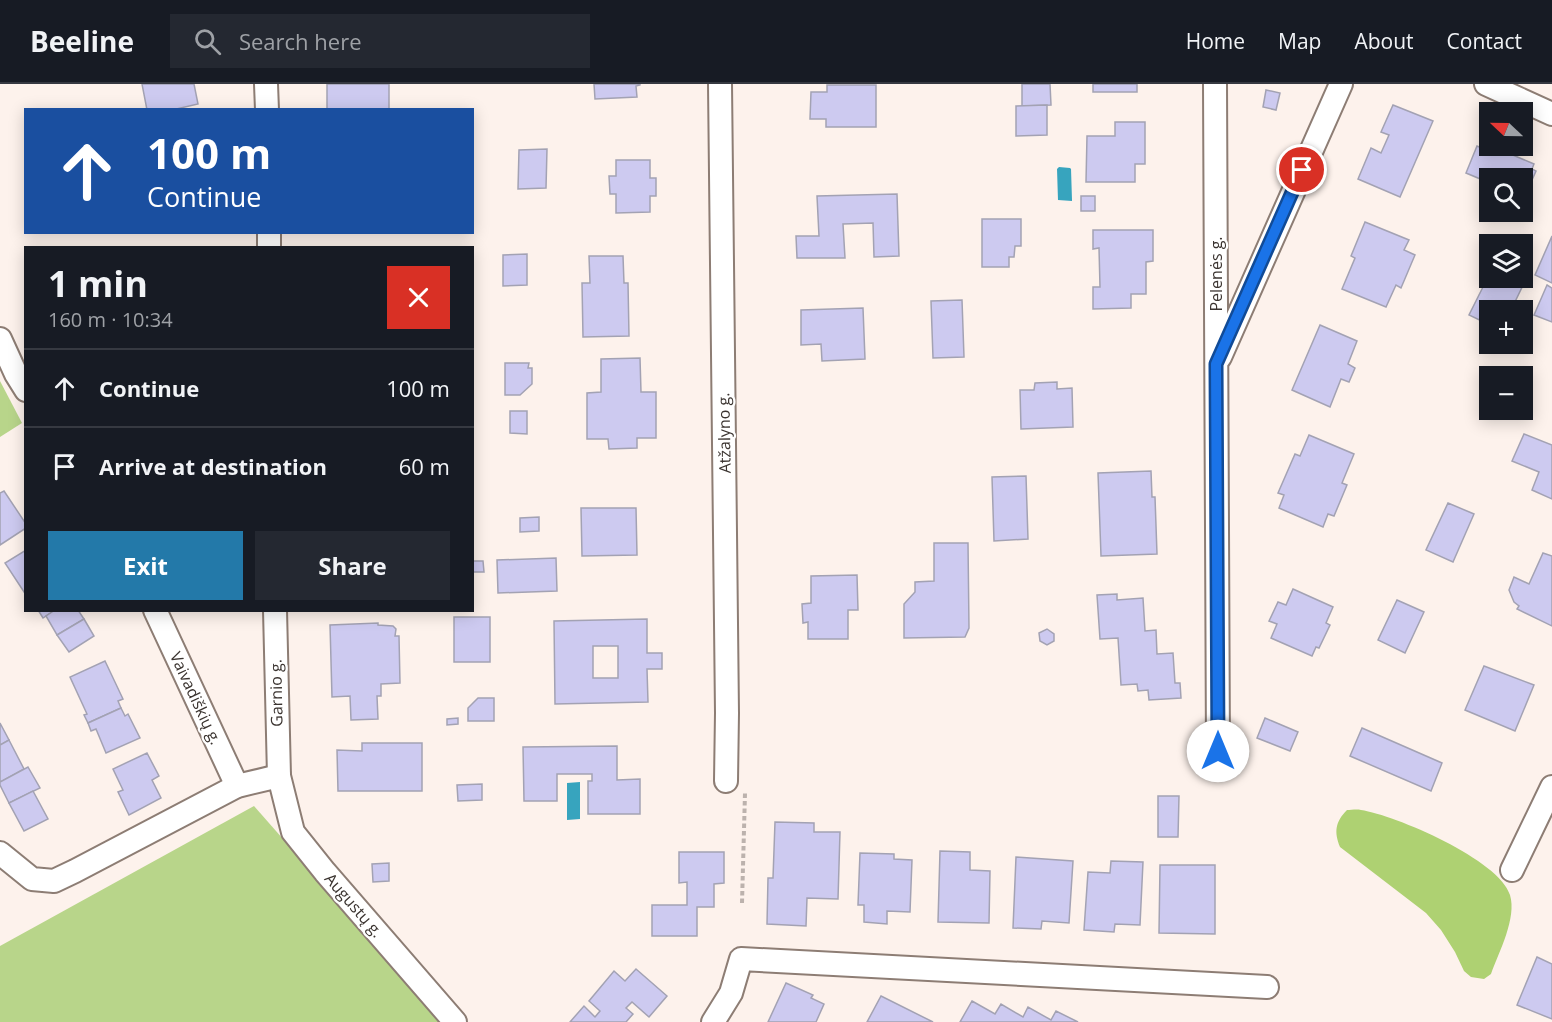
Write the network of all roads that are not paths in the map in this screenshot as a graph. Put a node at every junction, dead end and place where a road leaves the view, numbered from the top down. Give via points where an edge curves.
1 (266, 84) edge
2 (720, 84) edge
3 (1215, 84) edge
4 (1341, 84) edge
5 (1486, 84) edge
6 (267, 108) edge
7 (1552, 114) edge
8 (0, 339) edge
9 (1216, 364) junction
10 (24, 387) edge
11 (156, 612) edge
12 (275, 612) edge
13 (1218, 751) dead end
14 (279, 776) junction
15 (726, 781) road end
16 (237, 786) junction
17 (1552, 787) edge
18 (0, 853) edge
19 (1512, 870) dead end
20 (1267, 987) dead end
21 (455, 1022) edge
22 (713, 1022) edge

1 - 6 street
2 - 15 street, Atžalyno g.
3 - 9 street, Pelenės g.
4 - 9 street
5 - 7 street
8 - 10 street
9 - 13 street, Pelenės g.
11 - 16 street, Vaivadiškių g.
12 - 14 street, Garnio g.
14 - 16 street
14 - 21 street, Augustų g. via 293,832
16 - 18 street via 54,880 32,879
17 - 19 street
20 - 22 street via 741,959 731,993

